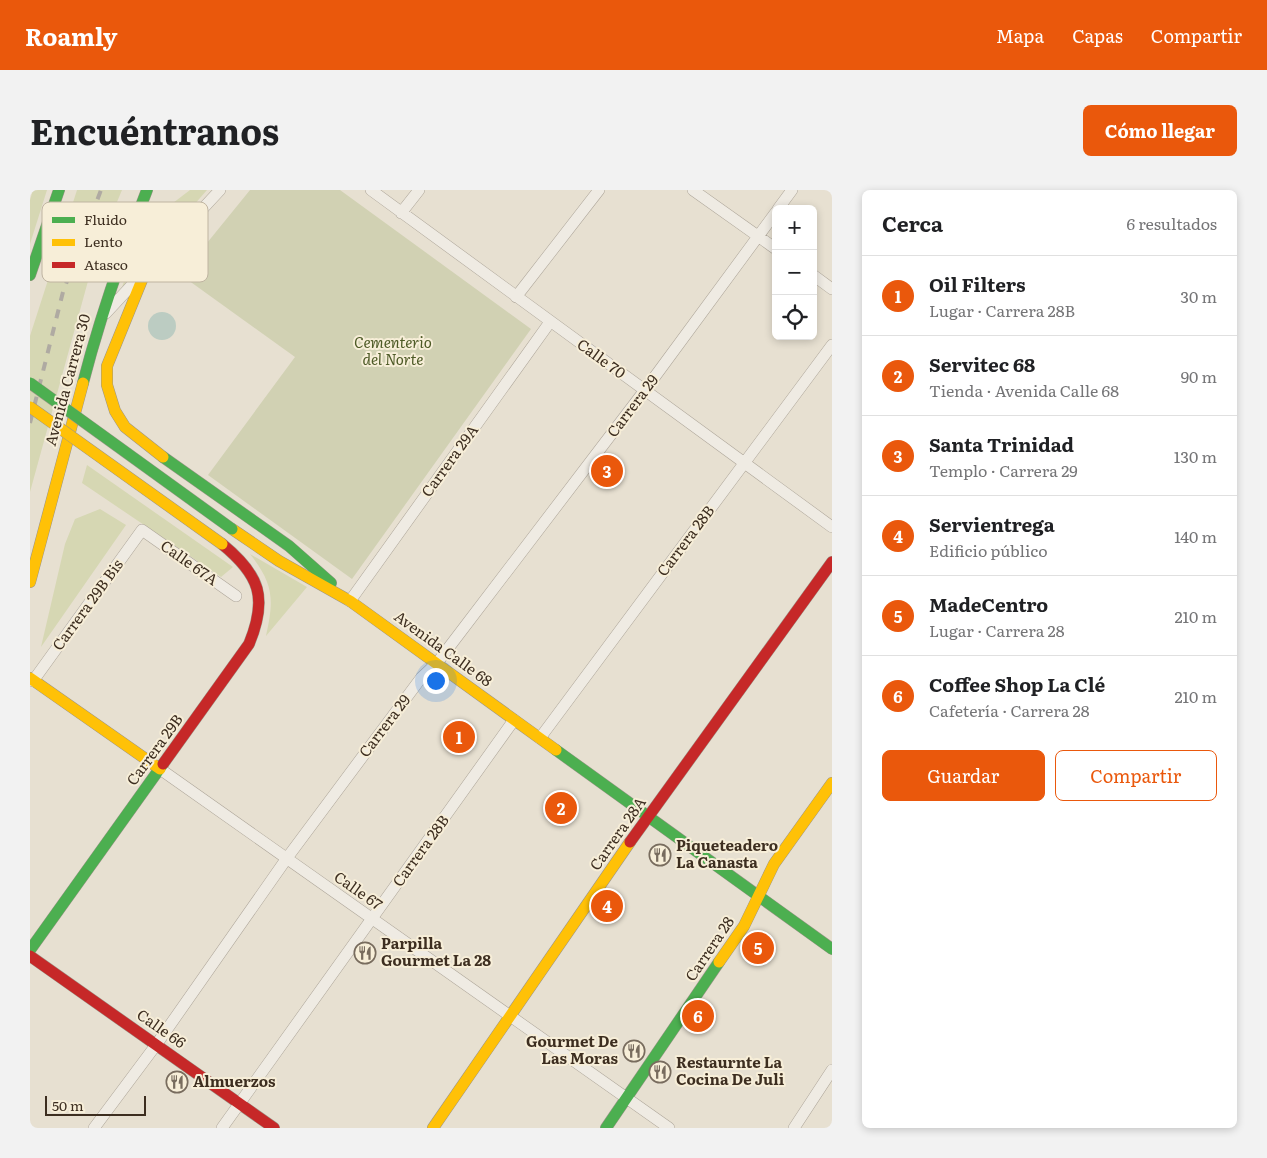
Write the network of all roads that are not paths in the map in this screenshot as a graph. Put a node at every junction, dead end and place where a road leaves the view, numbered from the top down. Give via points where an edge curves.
1 (59, 190) edge
2 (147, 190) edge
3 (220, 190) edge
4 (371, 190) edge
5 (419, 190) edge
6 (599, 190) edge
7 (693, 190) edge
8 (792, 190) edge
9 (55, 202) edge
10 (142, 202) edge
11 (208, 203) edge
12 (781, 205) edge
13 (402, 212) junction
14 (772, 217) edge
15 (758, 236) junction
16 (42, 240) edge
17 (772, 246) edge
18 (30, 275) edge
19 (817, 278) edge
20 (113, 282) edge
21 (135, 282) edge
22 (141, 282) edge
23 (832, 288) edge
24 (516, 297) junction
25 (100, 319) junction
26 (550, 322) junction
27 (832, 345) edge
28 (30, 383) edge
29 (644, 390) junction
30 (30, 407) edge
31 (744, 463) junction
32 (832, 527) edge
33 (142, 530) joint
34 (832, 562) edge
35 (30, 582) edge
36 (236, 596) dead end
37 (350, 601) junction
38 (437, 663) junction
39 (32, 679) edge
40 (514, 720) junction
41 (540, 738) junction
42 (160, 769) junction
43 (832, 783) edge
44 (648, 816) junction
45 (287, 858) junction
46 (758, 895) junction
47 (372, 919) junction
48 (832, 949) edge
49 (30, 950) edge
50 (30, 956) edge
51 (511, 1017) junction
52 (156, 1045) junction
53 (832, 1070) edge
54 (626, 1098) junction
55 (240, 1104) junction
56 (94, 1128) edge
57 (222, 1128) edge
58 (274, 1128) edge
59 (433, 1128) edge
60 (606, 1128) edge
61 (669, 1128) edge
62 (794, 1128) edge

1 - 9 main road
2 - 10 main road, Avenida Carrera 30
3 - 11 street
4 - 13 street, Calle 70
5 - 13 street
6 - 24 street
7 - 15 street
8 - 12 street, Carrera 29
13 - 24 street, Calle 70
14 - 15 street, Carrera 29
15 - 17 street
15 - 29 street, Carrera 29
16 - 18 main road
19 - 23 street
20 - 25 main road, Avenida Carrera 30
21 - 25 street
22 - 37 main road via 107,366 108,392 123,426 289,546
24 - 26 street, Calle 70
25 - 35 main road, Avenida Carrera 30
26 - 29 street, Calle 70
26 - 37 street, Carrera 29A
27 - 31 street, Carrera 28B
28 - 37 main road, Avenida Calle 68, bridge via 232,529 279,561
29 - 31 street, Calle 70
29 - 38 street, Carrera 29
30 - 42 main road, Carrera 29B, bridge via 222,544 240,558 257,582 260,609 257,628 249,644
31 - 32 street, Calle 70
31 - 41 street, Carrera 28B
33 - 36 street, Calle 67A
33 - 39 street, Carrera 29B Bis
34 - 44 main road, Carrera 28A
37 - 38 main road, Avenida Calle 68
38 - 40 main road, Avenida Calle 68
38 - 45 street, Carrera 29 via 421,678
39 - 42 main road, Calle 67
40 - 41 main road, Avenida Calle 68
40 - 47 street, Carrera 28B
41 - 44 main road, Avenida Calle 68
42 - 45 street, Calle 67
42 - 49 main road, Carrera 29B
43 - 46 main road, Carrera 28 via 774,864
44 - 46 main road, Avenida Calle 68
44 - 51 main road, Carrera 28A
45 - 47 street, Calle 67
45 - 52 street, Carrera 29
46 - 48 main road, Avenida Calle 68
46 - 54 main road, Carrera 28 via 744,926
47 - 51 street, Calle 67
47 - 55 street, Carrera 28B
50 - 52 main road, Calle 66
51 - 54 street, Calle 67
51 - 59 main road, Carrera 28A
52 - 55 main road, Calle 66
52 - 56 street, Carrera 29
53 - 62 street
54 - 60 main road, Carrera 28
54 - 61 street, Calle 67
55 - 57 street, Carrera 28B
55 - 58 main road, Calle 66

